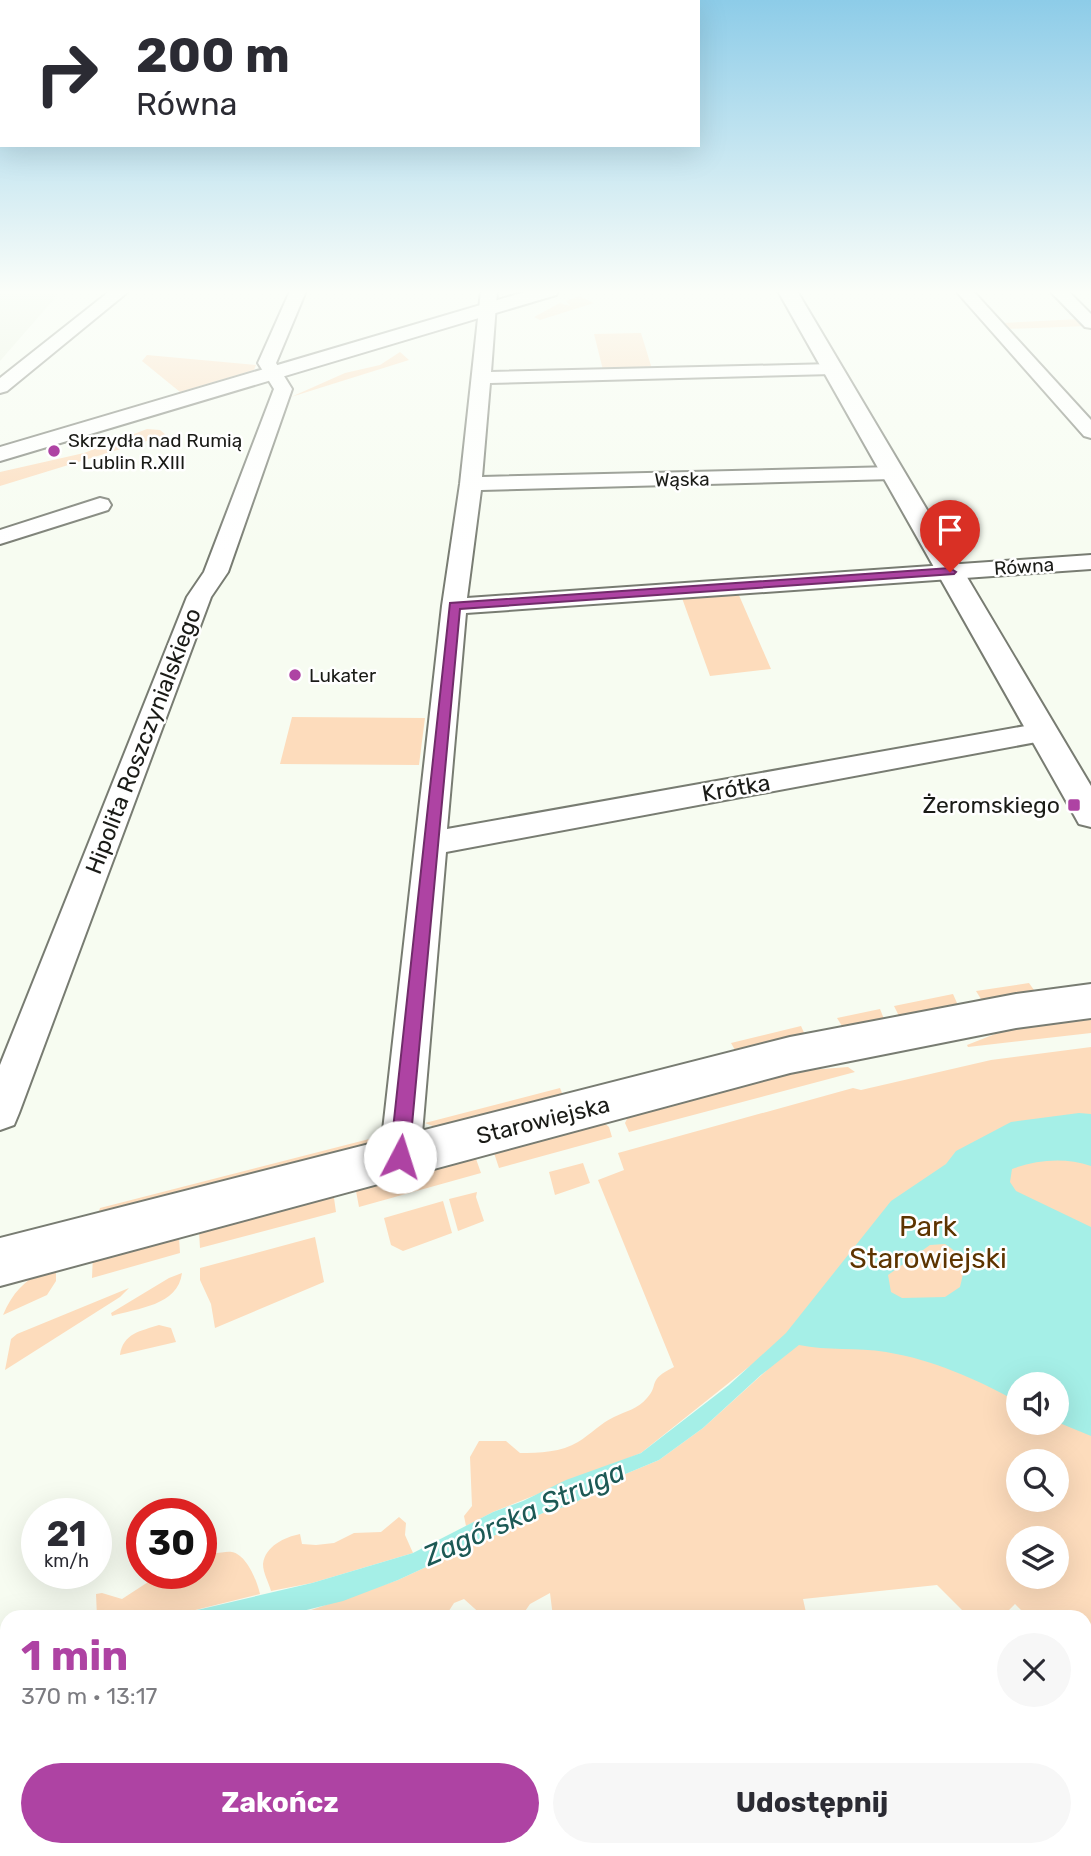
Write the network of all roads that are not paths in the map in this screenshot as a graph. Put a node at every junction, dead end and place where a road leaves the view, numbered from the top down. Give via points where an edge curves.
1 (258, 378) edge
2 (277, 378) edge
3 (480, 378) joint
4 (495, 378) edge
5 (838, 378) edge
6 (1042, 378) edge
7 (1091, 432) edge
8 (1, 452) edge
9 (894, 473) junction
10 (471, 484) junction
11 (100, 505) dead end
12 (0, 537) edge
13 (1091, 562) edge
14 (950, 572) junction
15 (454, 606) junction
16 (1042, 732) junction
17 (1091, 815) edge
18 (431, 843) junction
19 (1091, 1001) edge
20 (0, 1113) edge
21 (400, 1157) junction
22 (0, 1262) edge

1 - 8 street
2 - 20 street, Hipolita Roszczynialskiego via 283,389 216,572 199,597
3 - 4 street
3 - 10 street
5 - 9 street
6 - 7 street
9 - 10 street, Wąska
9 - 14 street
10 - 15 street
11 - 12 street
13 - 14 street, Równa
14 - 15 street, Równa
14 - 16 street
15 - 18 street
16 - 17 street
16 - 18 street, Krótka
18 - 21 street
19 - 21 street, Starowiejska via 790,1055
21 - 22 street, Starowiejska

